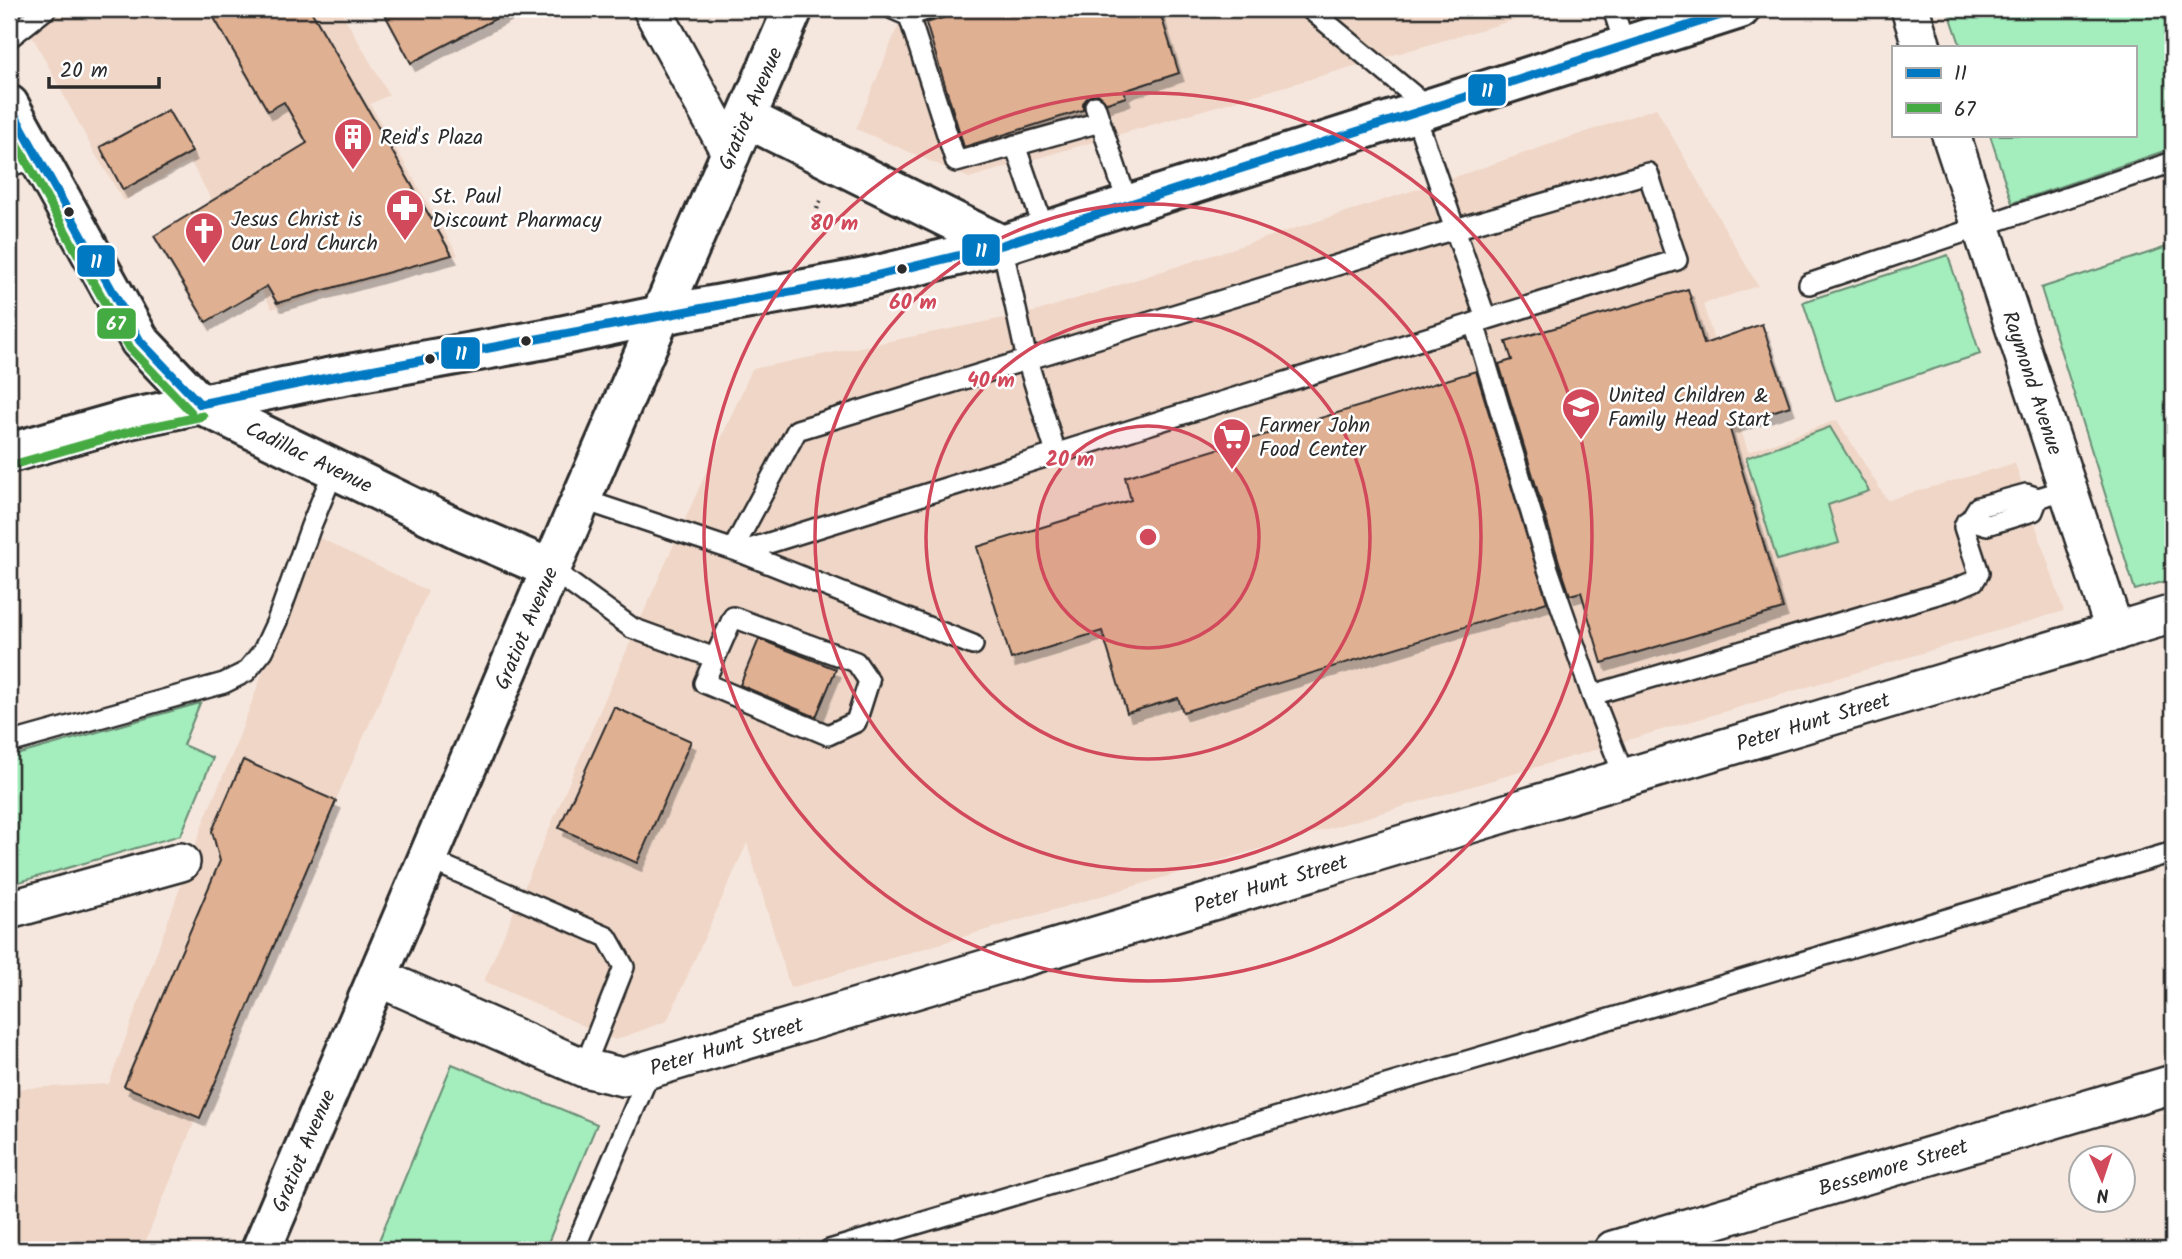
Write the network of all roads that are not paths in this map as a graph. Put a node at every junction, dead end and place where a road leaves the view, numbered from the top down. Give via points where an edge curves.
1 (46, 9) edge
2 (652, 9) edge
3 (793, 9) edge
4 (928, 9) edge
5 (1310, 9) edge
6 (1613, 9) edge
7 (1740, 9) edge
8 (1910, 9) edge
9 (901, 12) edge
10 (9, 38) edge
11 (1625, 46) junction
12 (1922, 46) edge
13 (9, 105) edge
14 (1422, 111) junction
15 (746, 118) junction
16 (1951, 136) edge
17 (1014, 145) junction
18 (731, 155) junction
19 (23, 162) edge
20 (2173, 162) edge
21 (1128, 204) junction
22 (1981, 226) junction
23 (1455, 229) junction
24 (1045, 232) junction
25 (1002, 245) junction
26 (1809, 284) dead end
27 (661, 315) junction
28 (1480, 321) junction
29 (1027, 360) junction
30 (200, 404) junction
31 (9, 453) edge
32 (1056, 453) junction
33 (334, 470) junction
34 (2053, 494) junction
35 (581, 499) junction
36 (736, 551) junction
37 (551, 569) junction
38 (2173, 614) edge
39 (2115, 632) junction
40 (973, 645) dead end
41 (715, 658) junction
42 (1592, 695) junction
43 (9, 743) edge
44 (1625, 778) junction
45 (2173, 852) edge
46 (428, 859) junction
47 (181, 862) dead end
48 (9, 910) edge
49 (377, 977) junction
50 (584, 1068) junction
51 (651, 1069) junction
52 (2173, 1084) edge
53 (261, 1250) edge
54 (574, 1250) edge
55 (828, 1250) edge
56 (1613, 1250) edge

1 - 10 lane
2 - 18 street
3 - 15 main road, Gratiot Avenue
4 - 9 lane
5 - 14 lane
6 - 11 lane
7 - 11 main road
8 - 12 street
9 - 17 lane via 928,54 956,162
11 - 14 main road
13 - 19 main road, Cadillac Avenue
14 - 21 main road
14 - 23 lane
15 - 18 main road, Gratiot Avenue
15 - 25 main road
16 - 22 street, Raymond Avenue
17 - 21 lane via 1098,114
17 - 24 lane
18 - 27 main road, Gratiot Avenue
19 - 30 main road, Cadillac Avenue via 140,341
20 - 22 lane
21 - 24 main road
22 - 26 lane
22 - 34 street, Raymond Avenue
23 - 28 lane
23 - 28 lane via 1648,173 1677,260
23 - 29 lane
24 - 25 main road
25 - 27 main road via 866,278
25 - 29 lane
27 - 30 main road
27 - 35 main road, Gratiot Avenue
28 - 32 lane
28 - 42 lane via 1548,569
29 - 32 lane
29 - 36 lane via 797,430
30 - 31 main road
30 - 33 main road, Cadillac Avenue
32 - 36 lane
33 - 37 main road, Cadillac Avenue
33 - 43 lane via 277,621 263,651 246,671 224,682
34 - 39 street, Raymond Avenue
34 - 42 lane via 2026,494 1978,507 1964,527 1979,573 1974,581
35 - 36 lane
35 - 37 main road, Gratiot Avenue
36 - 40 lane
37 - 41 lane via 632,628
37 - 46 main road, Gratiot Avenue
38 - 39 street, Peter Hunt Street
39 - 44 street, Peter Hunt Street
41 - 41 lane via 733,617 856,662 869,681 856,722 828,735 704,683
42 - 44 lane
44 - 51 street, Peter Hunt Street
45 - 55 lane
46 - 49 main road, Gratiot Avenue
46 - 50 lane via 607,937 624,967
47 - 48 street
49 - 50 street, Peter Hunt Street
49 - 53 main road, Gratiot Avenue
50 - 51 street, Peter Hunt Street via 623,1077
51 - 54 lane
52 - 56 street, Bessemore Street

